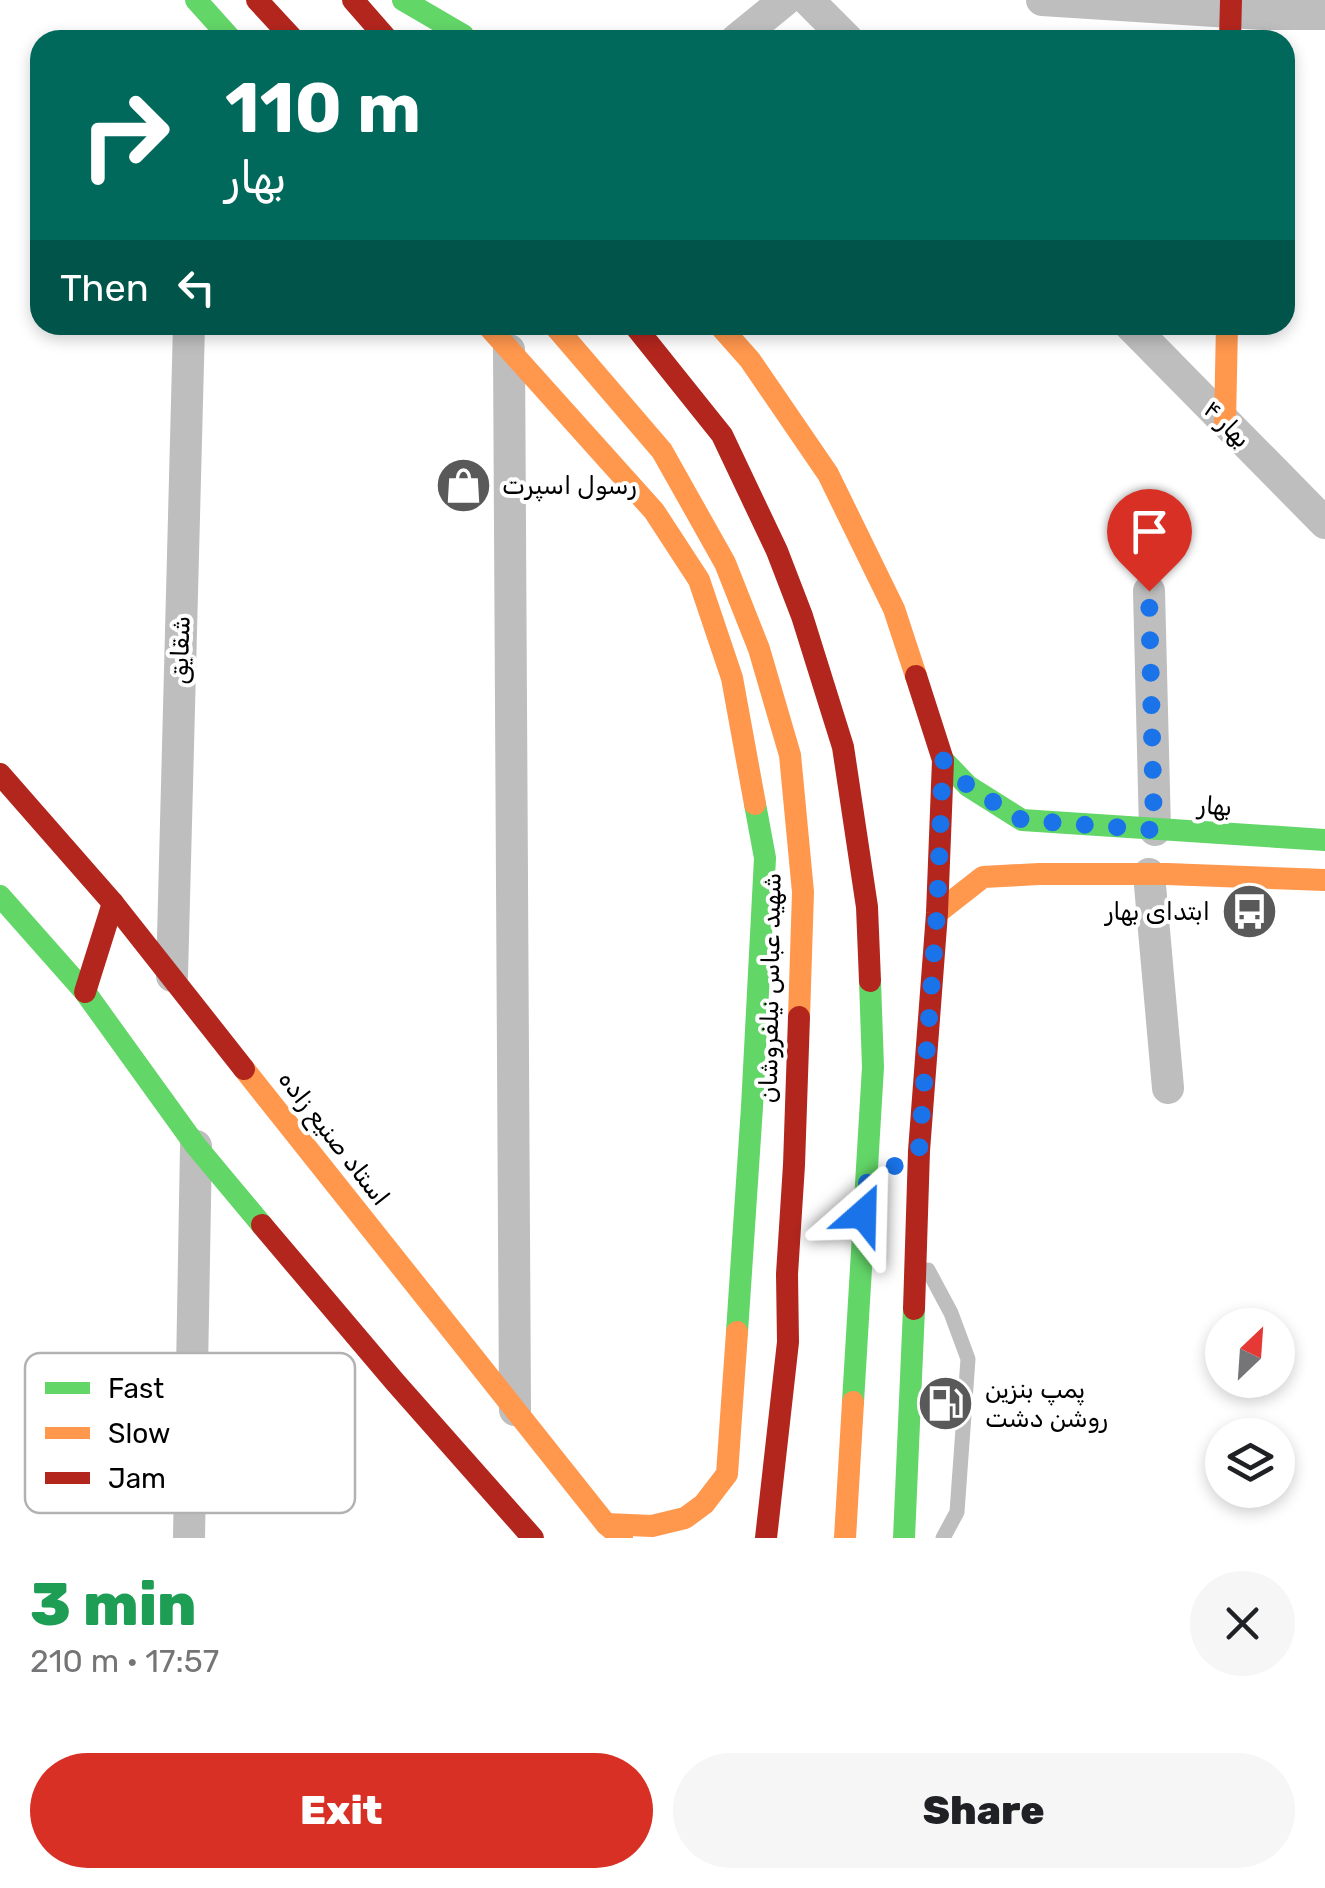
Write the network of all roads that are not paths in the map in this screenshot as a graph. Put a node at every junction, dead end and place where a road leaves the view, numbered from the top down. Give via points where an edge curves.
1 (258, 0) edge
2 (353, 0) edge
3 (403, 0) edge
4 (431, 0) edge
5 (785, 0) edge
6 (808, 0) edge
7 (1042, 0) edge
8 (197, 1) edge
9 (1325, 14) edge
10 (1230, 17) edge
11 (196, 30) edge
12 (223, 30) edge
13 (285, 30) edge
14 (379, 30) edge
15 (453, 30) edge
16 (459, 30) edge
17 (748, 30) edge
18 (838, 30) edge
19 (189, 335) edge
20 (496, 335) edge
21 (563, 335) edge
22 (642, 335) edge
23 (728, 335) edge
24 (1140, 335) edge
25 (1226, 335) edge
26 (509, 350) junction
27 (1225, 422) junction
28 (1325, 523) edge
29 (1149, 591) dead end
30 (943, 760) junction
31 (0, 774) edge
32 (1154, 830) junction
33 (1325, 840) edge
34 (1149, 874) junction
35 (1325, 880) edge
36 (0, 896) edge
37 (113, 902) junction
38 (937, 913) junction
39 (172, 976) junction
40 (85, 992) junction
41 (1168, 1088) dead end
42 (196, 1146) junction
43 (919, 1151) junction
44 (865, 1184) junction
45 (917, 1250) junction
46 (763, 1298) junction
47 (192, 1353) edge
48 (515, 1410) junction
49 (189, 1513) edge
50 (614, 1531) edge
51 (189, 1538) edge
52 (534, 1538) edge
53 (766, 1538) edge
54 (845, 1538) edge
55 (904, 1538) edge
56 (943, 1538) edge

1 - 13 street
2 - 14 street
3 - 15 street
4 - 16 street
5 - 17 street
6 - 18 street
7 - 10 street
8 - 11 street
8 - 12 street
9 - 10 street
19 - 39 street, شقایق
20 - 26 street
21 - 46 street, شهید عباس نیلفروشان via 662,451 726,563 790,755 803,892
22 - 44 street via 722,435 777,551 843,747 867,906 873,1068
23 - 30 street via 828,474 894,608
24 - 27 street, بهار ۴
25 - 27 street
26 - 46 street via 654,511 698,580 732,678 765,858 752,1107
26 - 48 street
27 - 28 street, بهار ۴
29 - 32 street
30 - 32 street, بهار via 968,786 1022,820
30 - 38 street
31 - 37 street, استاد صنیع زاده
32 - 33 street, بهار
34 - 35 street
34 - 38 street via 983,878
34 - 41 street
36 - 40 street
37 - 39 street, استاد صنیع زاده
37 - 40 street
38 - 43 street
39 - 48 street, استاد صنیع زاده via 444,1338
40 - 42 street
42 - 47 street
42 - 52 street via 402,1376
43 - 44 street
43 - 45 street
44 - 45 lane
44 - 54 street
45 - 55 street
45 - 56 lane via 968,1358 957,1512
46 - 50 street via 726,1474 696,1512
46 - 53 street, شهید عباس نیلفروشان via 788,1342
48 - 50 street, استاد صنیع زاده
49 - 51 street

